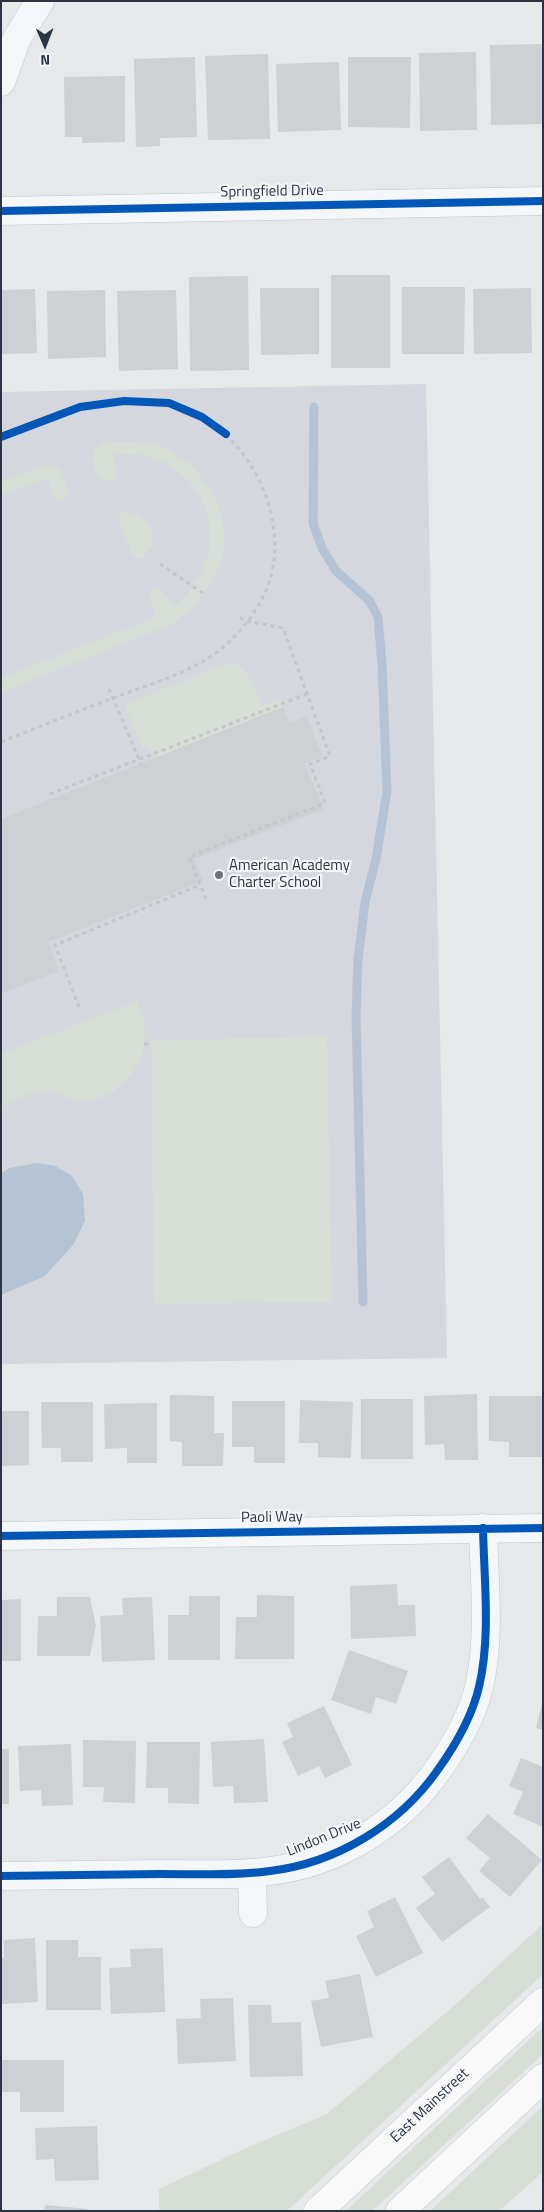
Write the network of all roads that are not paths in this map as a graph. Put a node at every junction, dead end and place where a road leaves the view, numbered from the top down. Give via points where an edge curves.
1 (40, 1) edge
2 (1, 82) edge
3 (543, 201) edge
4 (1, 211) edge
5 (484, 1528) junction
6 (543, 1528) edge
7 (1, 1536) edge
8 (252, 1872) junction
9 (1, 1876) edge
10 (254, 1913) dead end
11 (543, 2002) edge
12 (543, 2078) edge
13 (318, 2211) edge
14 (400, 2211) edge

1 - 2 street via 17,38
3 - 4 street, Springfield Drive
5 - 6 street, Paoli Way
5 - 7 street, Paoli Way
5 - 8 street, Lindon Drive via 484,1661 471,1712 444,1761 408,1806 366,1838 284,1869
8 - 9 street, Lindon Drive
8 - 10 street
11 - 13 main road, East Mainstreet
12 - 14 main road

